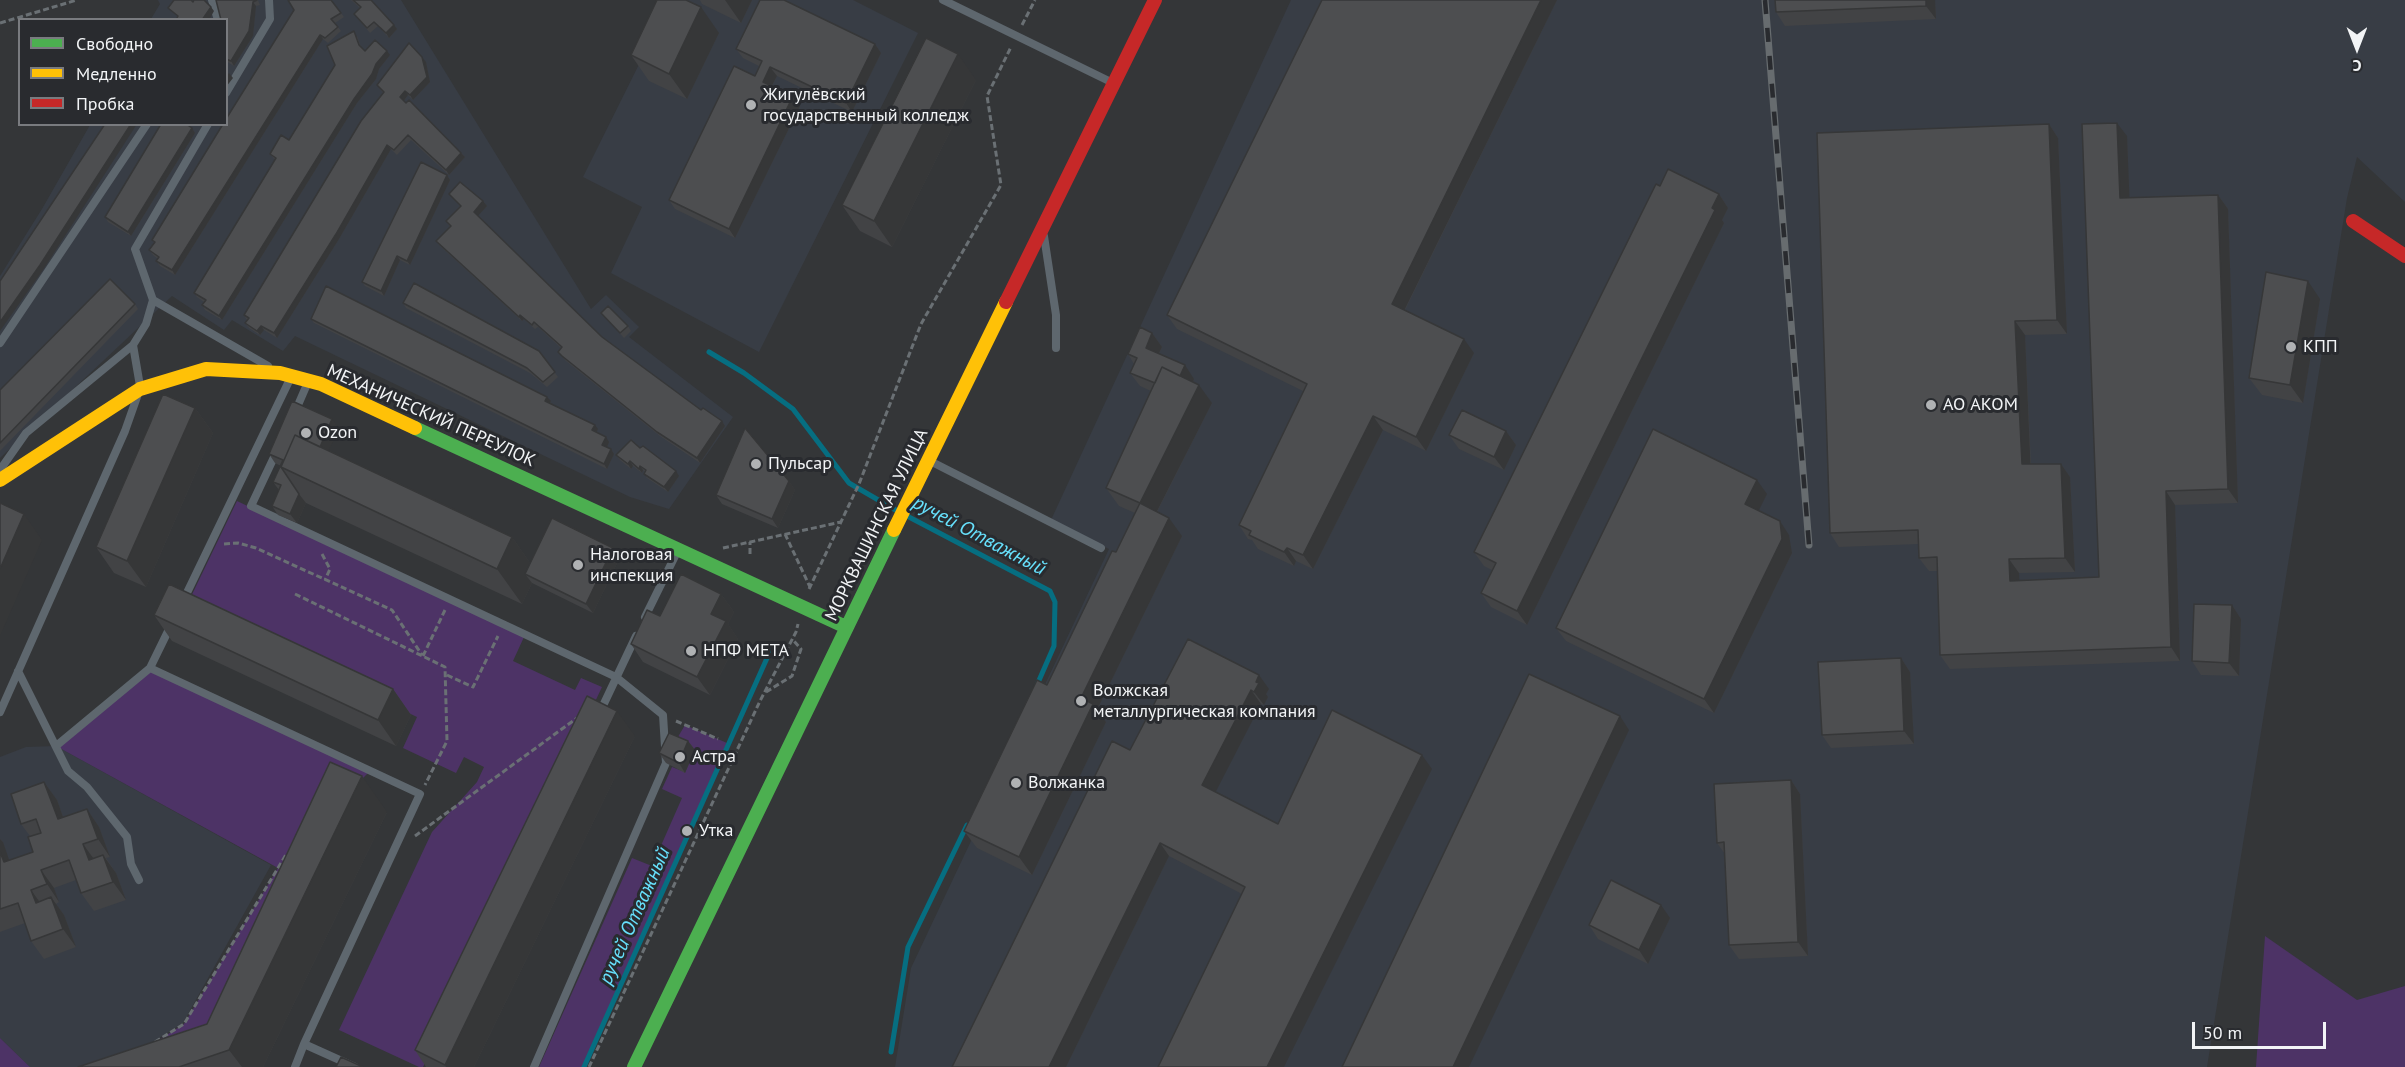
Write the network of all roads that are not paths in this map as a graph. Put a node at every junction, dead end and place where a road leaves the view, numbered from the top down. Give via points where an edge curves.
1 (212, 0) edge
2 (269, 0) edge
3 (943, 0) edge
4 (1155, 0) edge
5 (217, 18) edge
6 (1114, 84) junction
7 (228, 90) edge
8 (146, 126) edge
9 (207, 126) edge
10 (2352, 221) dead end
11 (1042, 229) junction
12 (2405, 256) edge
13 (153, 300) junction
14 (0, 343) edge
15 (133, 345) junction
16 (1056, 348) dead end
17 (285, 375) junction
18 (309, 381) junction
19 (140, 389) junction
20 (290, 423) edge
21 (280, 444) edge
22 (928, 460) junction
23 (0, 470) edge
24 (0, 480) edge
25 (678, 548) junction
26 (1101, 548) dead end
27 (180, 607) edge
28 (175, 617) edge
29 (846, 627) junction
30 (150, 668) junction
31 (18, 671) junction
32 (616, 677) junction
33 (0, 712) edge
34 (597, 717) edge
35 (56, 746) junction
36 (139, 880) dead end
37 (304, 1044) junction
38 (295, 1067) edge
39 (355, 1067) edge
40 (534, 1067) edge
41 (634, 1067) edge

1 - 5 lane
2 - 7 lane via 270,19
3 - 6 lane
4 - 6 street, МОРКВАШИНСКАЯ УЛИЦА
6 - 11 street, МОРКВАШИНСКАЯ УЛИЦА
8 - 14 lane
9 - 13 lane via 135,249
10 - 12 street
11 - 16 lane via 1056,315
11 - 22 street, МОРКВАШИНСКАЯ УЛИЦА
13 - 15 lane via 146,324
13 - 17 lane
15 - 19 lane
15 - 23 lane via 26,434
17 - 18 street, МЕХАНИЧЕСКИЙ ПЕРЕУЛОК
17 - 19 street, МЕХАНИЧЕСКИЙ ПЕРЕУЛОК via 206,369
17 - 27 lane
18 - 20 lane
18 - 25 street, МЕХАНИЧЕСКИЙ ПЕРЕУЛОК
19 - 24 street, МЕХАНИЧЕСКИЙ ПЕРЕУЛОК
19 - 31 lane
21 - 32 lane via 251,506
22 - 26 lane
22 - 29 street, МОРКВАШИНСКАЯ УЛИЦА
25 - 29 street, МЕХАНИЧЕСКИЙ ПЕРЕУЛОК
25 - 32 lane
28 - 30 lane
29 - 41 street, МОРКВАШИНСКАЯ УЛИЦА
30 - 35 lane
30 - 37 lane via 420,794
31 - 33 lane
31 - 35 lane
32 - 34 lane
32 - 40 lane via 663,716 666,763
35 - 36 lane via 68,771 87,787 127,837
37 - 38 lane
37 - 39 lane

